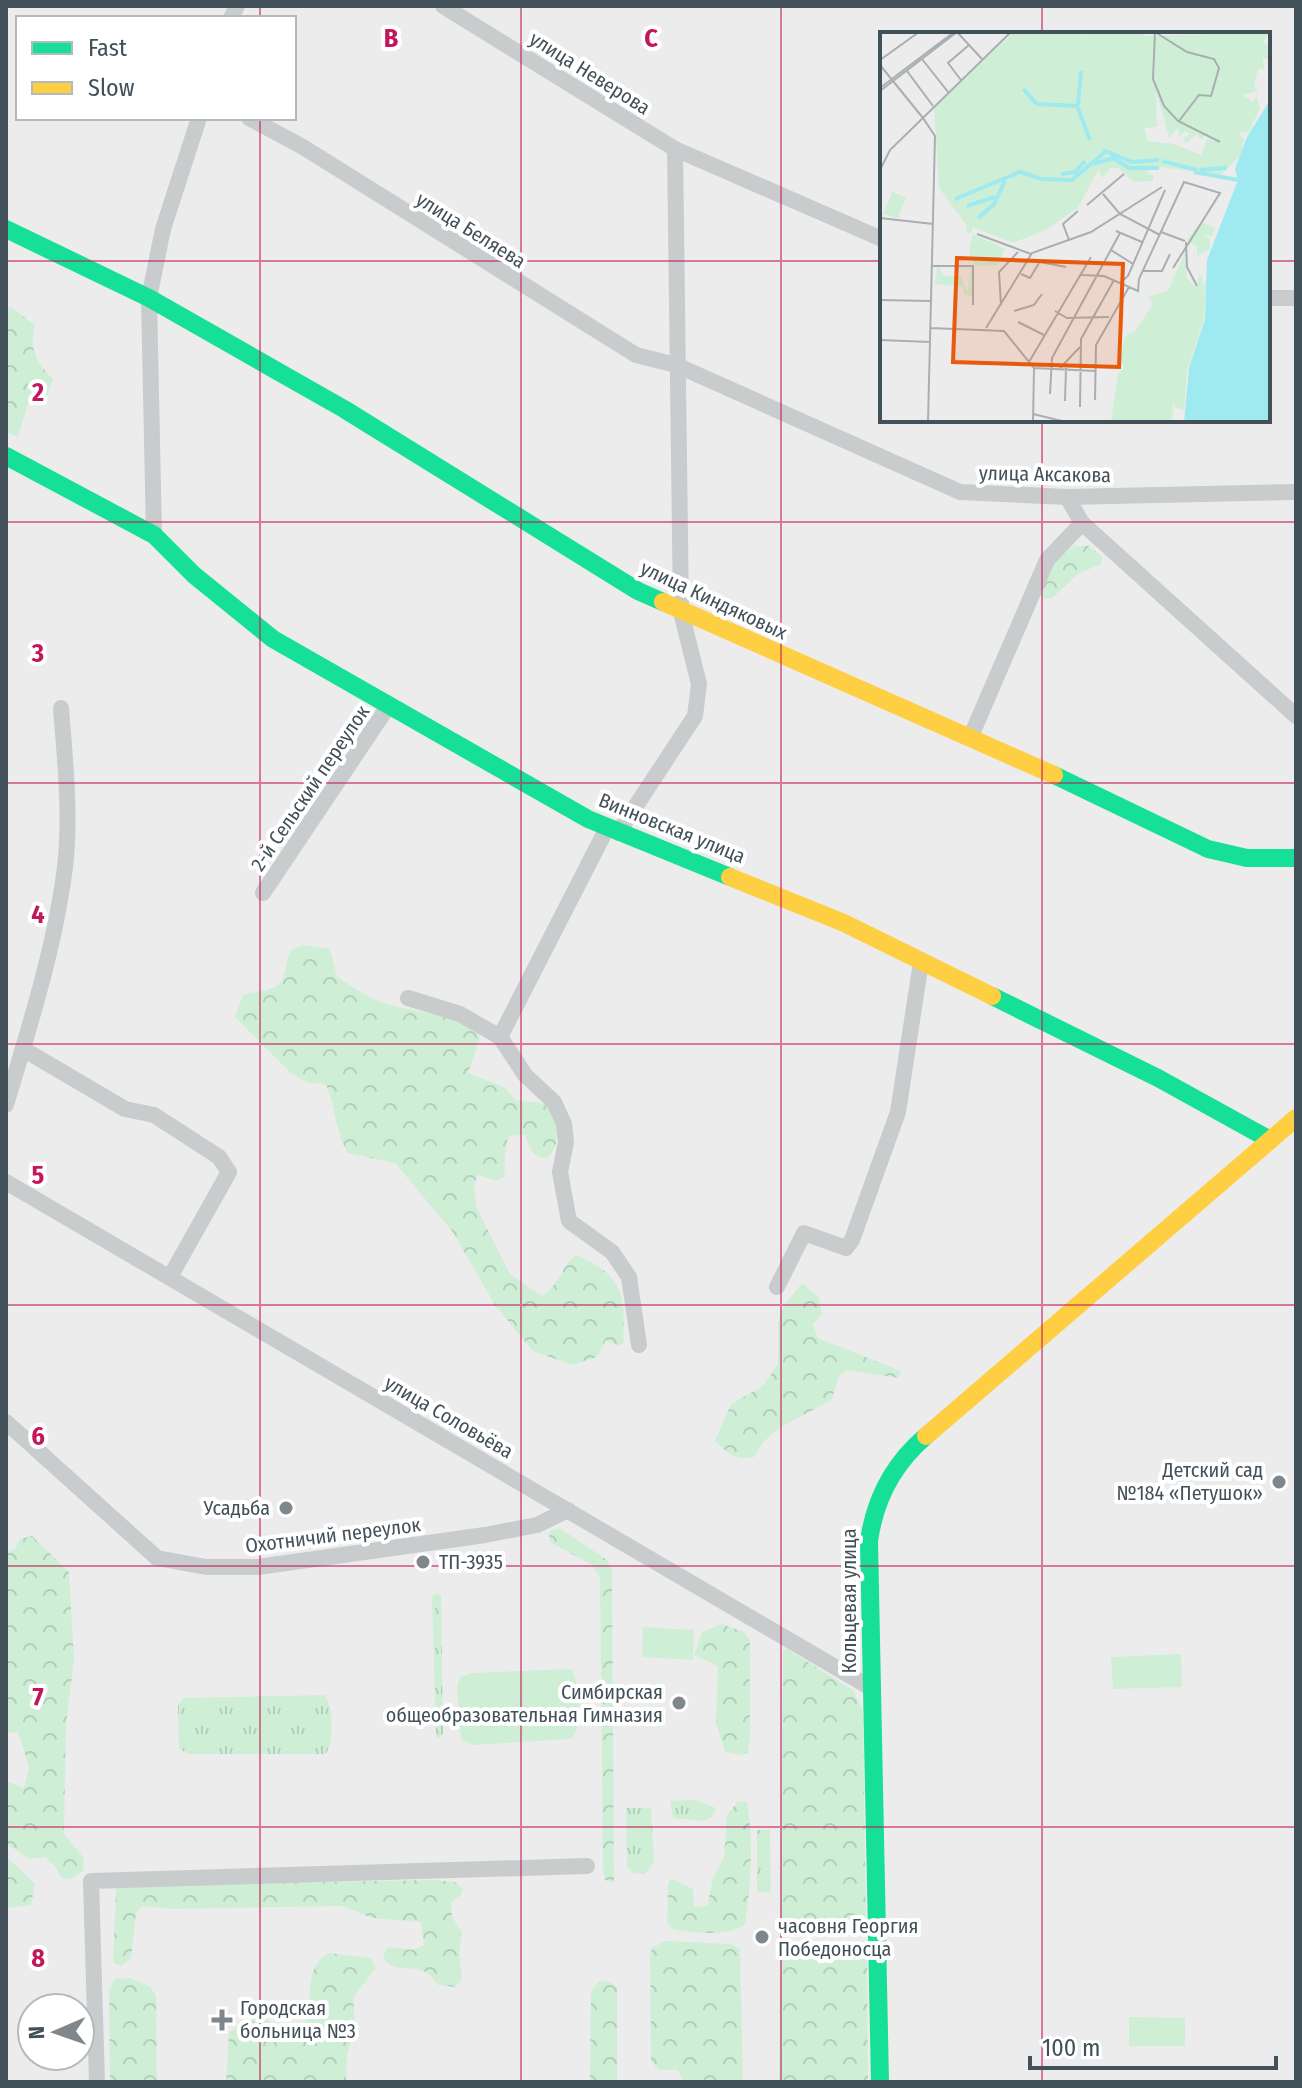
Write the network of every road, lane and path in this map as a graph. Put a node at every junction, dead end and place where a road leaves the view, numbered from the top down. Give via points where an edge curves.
1 (443, 6) edge
2 (198, 120) edge
3 (253, 120) edge
4 (675, 149) junction
5 (6, 229) edge
6 (880, 238) edge
7 (149, 298) junction
8 (1270, 298) edge
9 (1296, 298) edge
10 (676, 365) junction
11 (6, 456) edge
12 (1296, 492) edge
13 (1067, 497) junction
14 (1082, 523) junction
15 (154, 535) junction
16 (681, 612) junction
17 (389, 705) junction
18 (61, 708) dead end
19 (1296, 716) edge
20 (971, 736) junction
21 (612, 831) junction
22 (1296, 858) edge
23 (263, 893) dead end
24 (921, 962) junction
25 (408, 998) dead end
26 (500, 1037) junction
27 (23, 1049) junction
28 (6, 1105) edge
29 (1296, 1118) edge
30 (1270, 1140) junction
31 (6, 1182) edge
32 (170, 1277) junction
33 (777, 1287) dead end
34 (639, 1345) dead end
35 (6, 1422) edge
36 (568, 1510) junction
37 (871, 1688) junction
38 (587, 1866) dead end
39 (97, 2082) edge
40 (880, 2082) edge

1 - 4 street, улица Неверова
2 - 7 street via 163,229
3 - 10 street, улица Беляева via 636,355
4 - 6 street, улица Неверова
4 - 10 street
5 - 7 street, улица Киндяковых
7 - 15 street
7 - 16 street, улица Киндяковых
8 - 9 street
10 - 13 street, улица Аксакова via 960,492
10 - 16 street
11 - 15 street, Винновская улица
12 - 13 street, улица Аксакова
13 - 14 street
14 - 19 street
14 - 20 street via 1047,560
15 - 17 street, Винновская улица via 273,639
16 - 20 street, улица Киндяковых
16 - 21 street via 699,684 695,716
17 - 21 street, Винновская улица
17 - 23 street, 2-й Сельский переулок
18 - 27 street via 68,812 65,868
20 - 22 street, улица Киндяковых via 1208,849 1247,858
21 - 24 street, Винновская улица via 730,874
21 - 26 street
24 - 30 street, Винновская улица via 1158,1078
24 - 33 street via 898,1112 852,1240 846,1248 804,1233
25 - 26 street via 460,1014
26 - 34 street via 525,1075 554,1102 564,1124 560,1172 569,1221 612,1252 629,1277
27 - 28 street
27 - 32 street via 125,1109 154,1115 219,1157 229,1172
29 - 30 street, Кольцевая улица
30 - 37 street, Кольцевая улица via 897,1463 871,1511
31 - 32 street, улица Соловьёва
32 - 36 street, улица Соловьёва
35 - 36 street, Охотничий переулок via 157,1558 206,1567 258,1567 485,1535 537,1525
36 - 37 street, улица Соловьёва
37 - 40 street, Кольцевая улица
38 - 39 street via 91,1881

